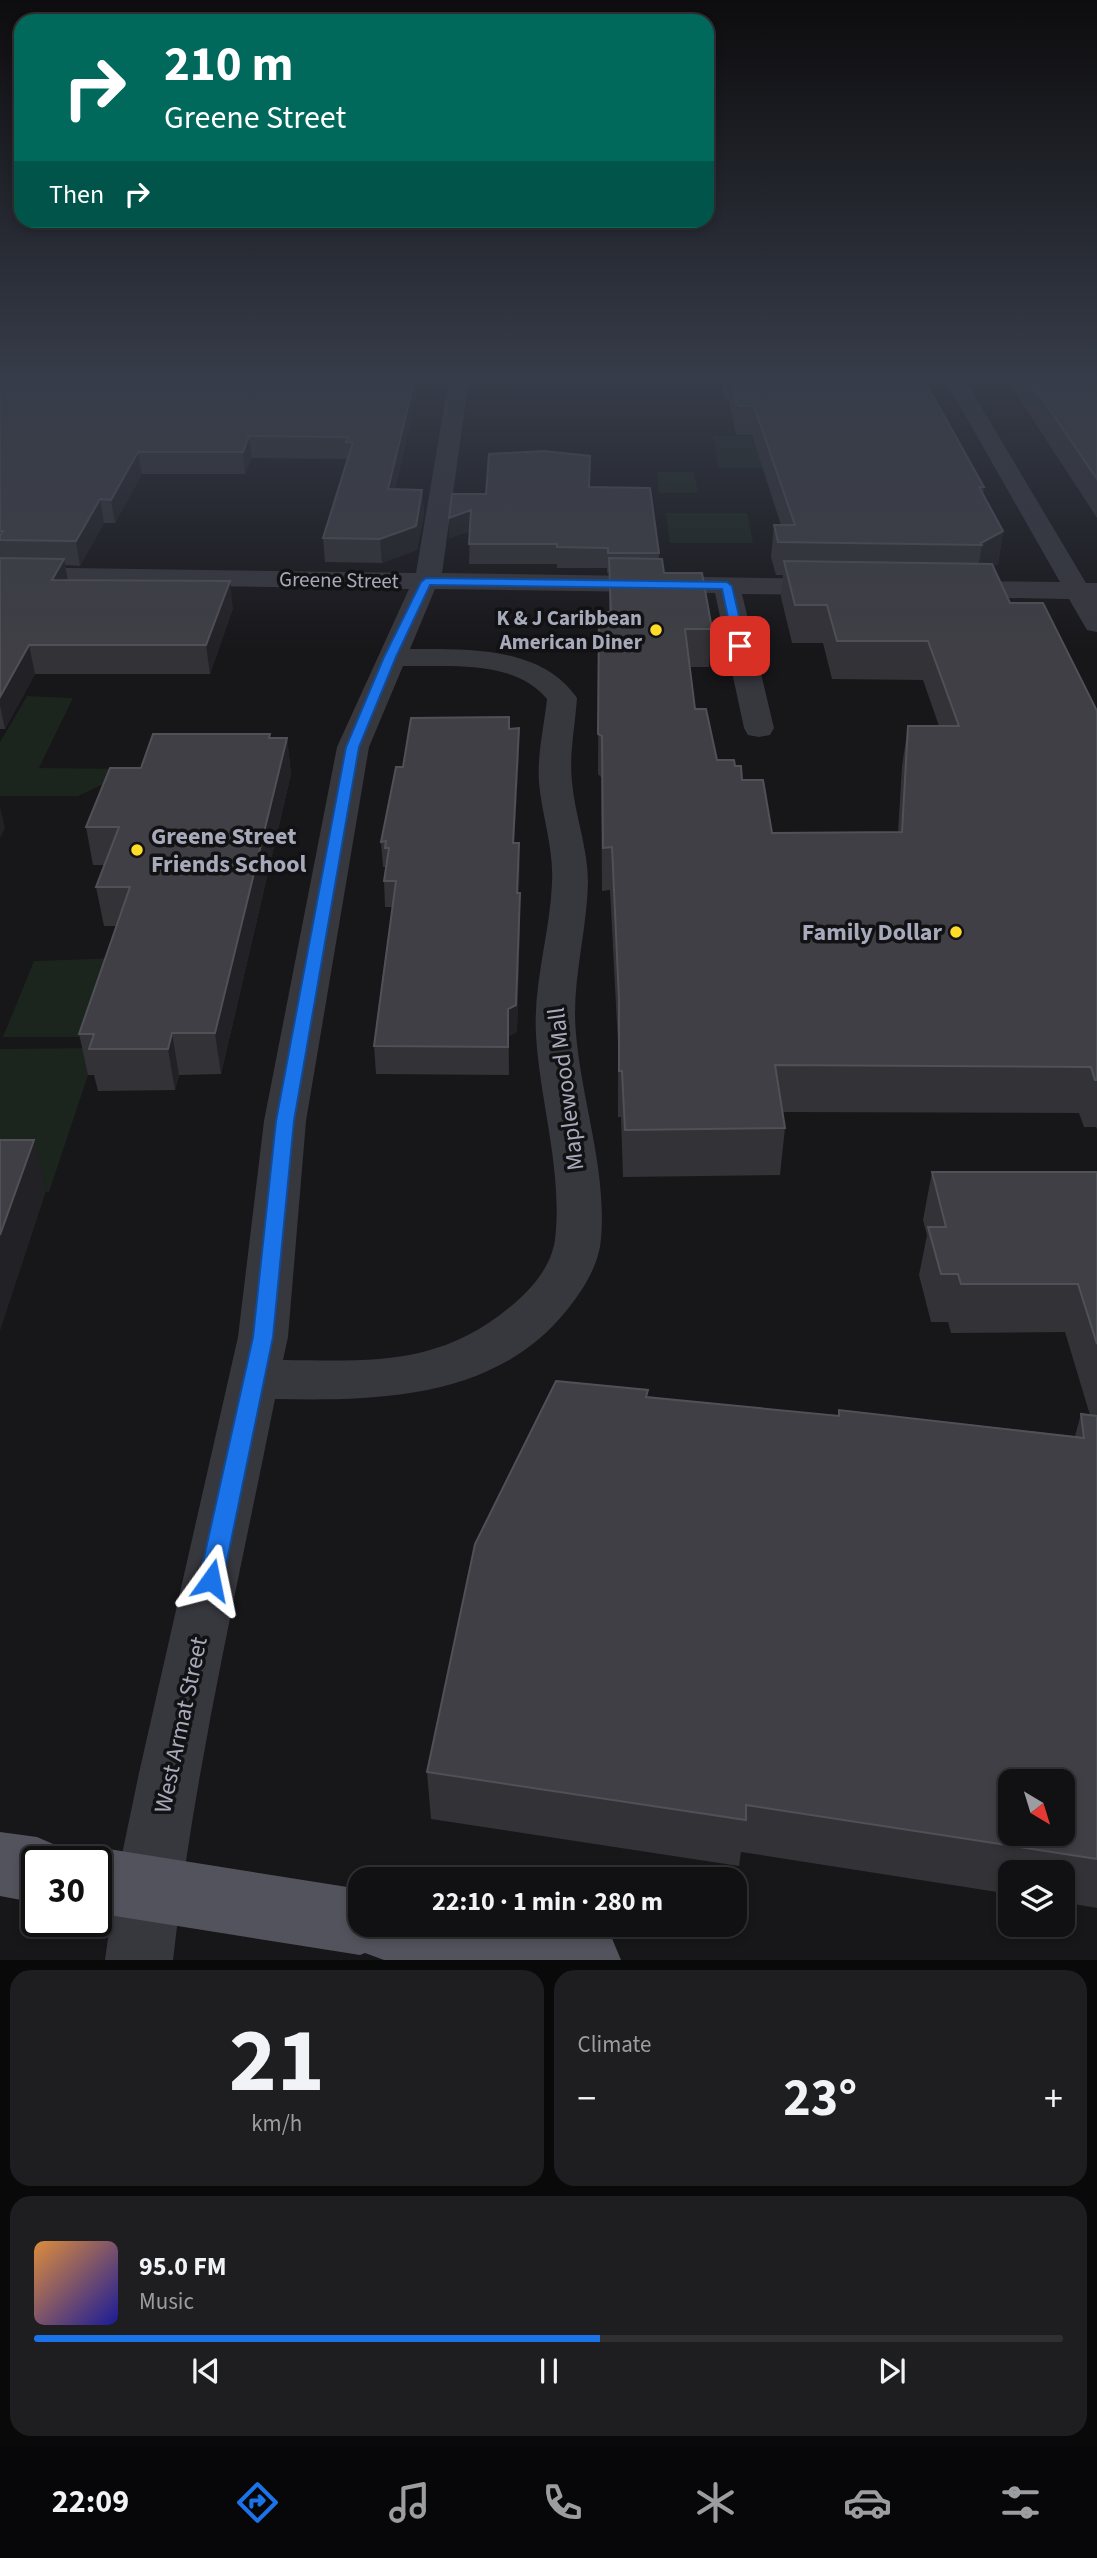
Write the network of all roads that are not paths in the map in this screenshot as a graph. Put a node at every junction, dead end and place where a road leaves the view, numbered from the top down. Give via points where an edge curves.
1 (446, 469) edge
2 (1012, 469) edge
3 (0, 575) edge
4 (426, 582) junction
5 (727, 586) junction
6 (865, 588) edge
7 (921, 589) edge
8 (1088, 591) edge
9 (1097, 624) edge
10 (390, 657) junction
11 (759, 728) dead end
12 (255, 1379) junction
13 (0, 1864) edge
14 (21, 1867) edge
15 (122, 1884) edge
16 (348, 1920) edge
17 (436, 1937) edge
18 (519, 1954) edge
19 (139, 1959) edge
20 (587, 1959) edge

1 - 4 street, West Armat Street via 433,563
2 - 8 street
3 - 4 street, Greene Street
4 - 5 street, Greene Street
4 - 10 street, West Armat Street
5 - 6 street, Greene Street
5 - 11 street
7 - 8 street
8 - 9 street
10 - 12 street, West Armat Street via 353,747 285,1121 269,1298
10 - 12 street, Maplewood Mall via 478,660 519,667 548,681 562,698 554,771 570,880 555,993 555,1032 576,1171 578,1242 554,1294 533,1317 509,1337 454,1366 384,1379
12 - 15 street, West Armat Street via 173,1760
13 - 14 main road
15 - 16 main road
15 - 19 street, West Armat Street
17 - 18 main road
18 - 20 main road

